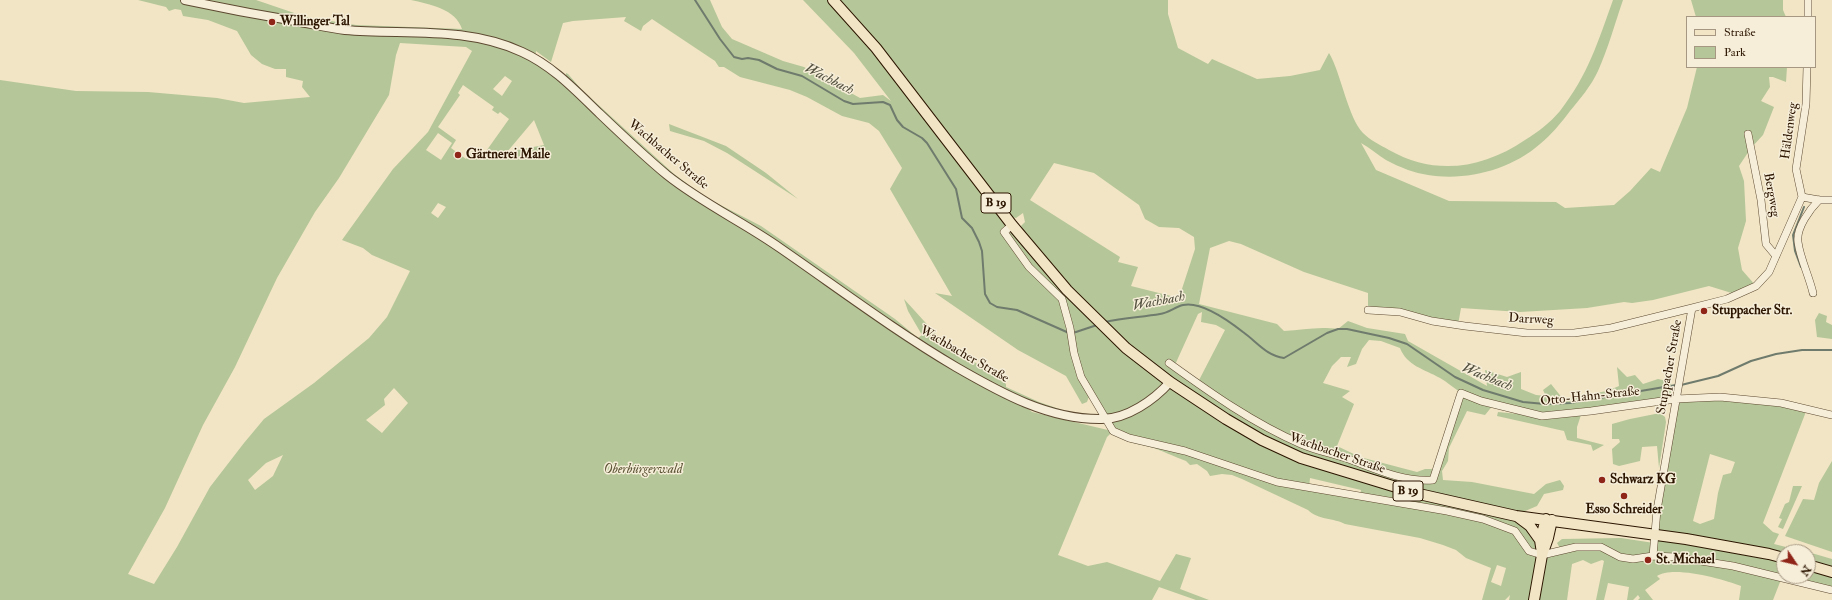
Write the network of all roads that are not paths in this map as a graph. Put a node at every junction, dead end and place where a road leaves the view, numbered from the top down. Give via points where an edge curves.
1 (185, 0) edge
2 (833, 0) edge
3 (1808, 0) edge
4 (1808, 16) edge
5 (1807, 68) edge
6 (1748, 134) dead end
7 (1802, 197) junction
8 (1818, 200) junction
9 (1832, 200) edge
10 (1012, 225) junction
11 (1776, 256) junction
12 (1813, 294) dead end
13 (1692, 308) junction
14 (1368, 310) dead end
15 (1169, 364) dead end
16 (1170, 382) junction
17 (1677, 395) junction
18 (1832, 415) edge
19 (1105, 419) junction
20 (1516, 516) junction
21 (1549, 520) junction
22 (1571, 523) junction
23 (1655, 535) junction
24 (1544, 539) junction
25 (1542, 555) junction
26 (1652, 556) junction
27 (1776, 556) edge
28 (1816, 567) edge
29 (1832, 572) edge
30 (1832, 590) edge
31 (1534, 600) edge

1 - 19 street, Wachbacher Straße via 343,30 468,35 524,52 562,78 651,161 698,198 778,246 933,353 1018,400 1062,415
2 - 10 main road, B 19 via 876,48
3 - 4 street
5 - 7 street, Häldenweg via 1806,104 1796,170
6 - 11 street, Bergweg via 1761,200 1766,244
7 - 8 street
7 - 11 street, Stuppacher Straße
8 - 9 street
8 - 12 street via 1807,212 1797,241
10 - 16 main road, B 19 via 1067,290 1106,329
10 - 19 street via 1004,232 1029,267 1062,299 1081,377
11 - 13 street, Stuppacher Straße via 1769,272 1753,288 1727,299
13 - 14 street, Darrweg via 1611,328 1574,333 1528,333 1465,326 1432,321 1400,312
13 - 17 street, Stuppacher Straße
15 - 17 street, Otto-Hahn-Straße via 1237,411 1302,445 1342,456 1400,478 1419,481 1433,480 1461,393 1481,401 1542,416 1591,411
16 - 19 street, Wachbacher Straße via 1148,402 1120,416
16 - 20 main road, Wachbacher Straße / B 19 via 1256,436 1301,458 1401,489
17 - 18 street via 1775,402
17 - 23 street, Stuppacher Straße
19 - 25 street via 1113,431 1129,438 1185,451 1277,482 1447,511 1499,524 1515,531 1529,552
20 - 21 main road, Wachbacher Straße / B 19
20 - 24 main road, B 19
21 - 22 main road, Wachbacher Straße
21 - 24 main road
22 - 23 main road, Wachbacher Straße
22 - 24 main road via 1558,527
23 - 26 street, Stuppacher Straße
23 - 27 main road, Wachbacher Straße
24 - 25 main road
25 - 26 street via 1576,548 1601,547 1633,559
25 - 31 main road
26 - 30 street via 1733,566
28 - 29 main road

